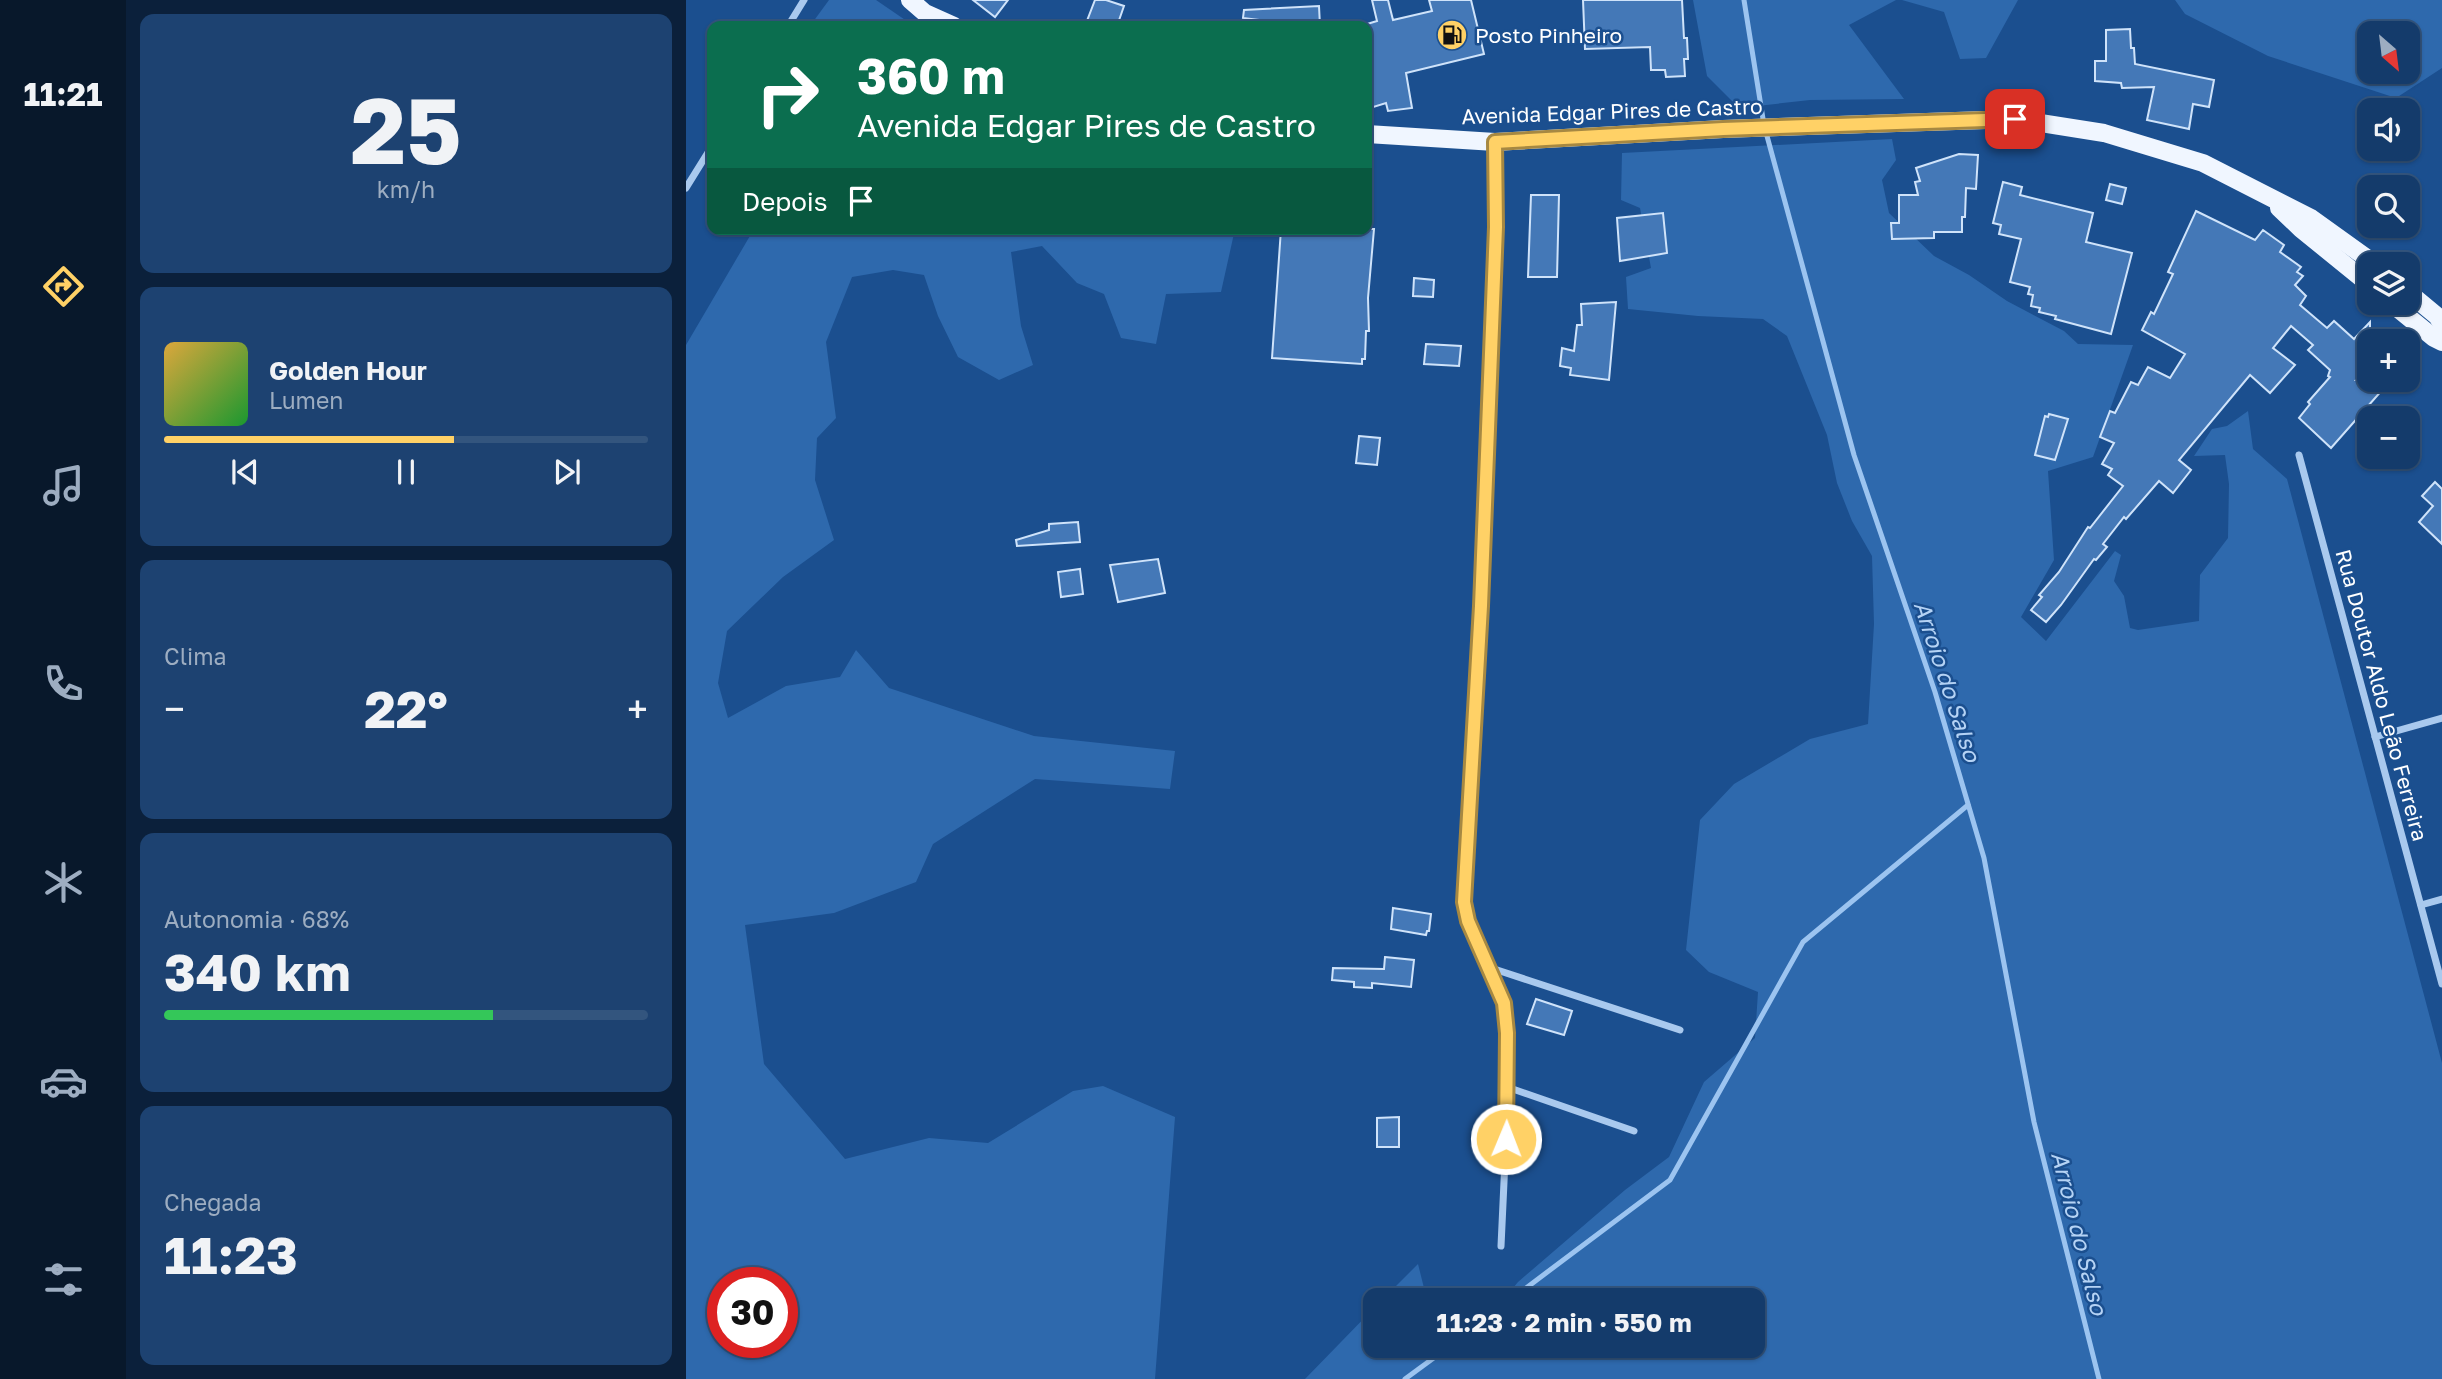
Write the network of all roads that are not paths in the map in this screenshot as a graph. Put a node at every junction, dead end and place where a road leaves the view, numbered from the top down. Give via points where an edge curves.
1 (804, 0) edge
2 (910, 0) edge
3 (791, 21) edge
4 (943, 21) edge
5 (1372, 134) edge
6 (1495, 142) junction
7 (707, 154) edge
8 (686, 188) edge
9 (2266, 195) junction
10 (2358, 252) edge
11 (2357, 274) edge
12 (2420, 302) edge
13 (2406, 315) edge
14 (2440, 320) edge
15 (2442, 342) edge
16 (2299, 455) dead end
17 (2442, 718) edge
18 (2375, 737) junction
19 (2442, 900) edge
20 (2421, 905) junction
21 (1488, 967) junction
22 (2442, 984) edge
23 (1680, 1030) dead end
24 (1507, 1087) junction
25 (1634, 1131) dead end
26 (1501, 1246) dead end

1 - 3 street
2 - 4 main road
5 - 6 main road, Avenida Edgar Pires de Castro
6 - 9 main road, Avenida Edgar Pires de Castro via 2015,119 2116,136 2203,163
6 - 21 street via 1496,227 1480,640 1464,902
7 - 8 street
9 - 10 main road, Avenida Edgar Pires de Castro via 2311,218
9 - 11 main road, Avenida Edgar Pires de Castro
12 - 14 main road
13 - 15 main road
16 - 18 street, Rua Doutor Aldo Leão Ferreira
17 - 18 street
18 - 20 street, Rua Doutor Aldo Leão Ferreira
19 - 20 street
20 - 22 street, Rua Doutor Aldo Leão Ferreira
21 - 23 street
21 - 24 street via 1504,1003
24 - 25 street
24 - 26 street

